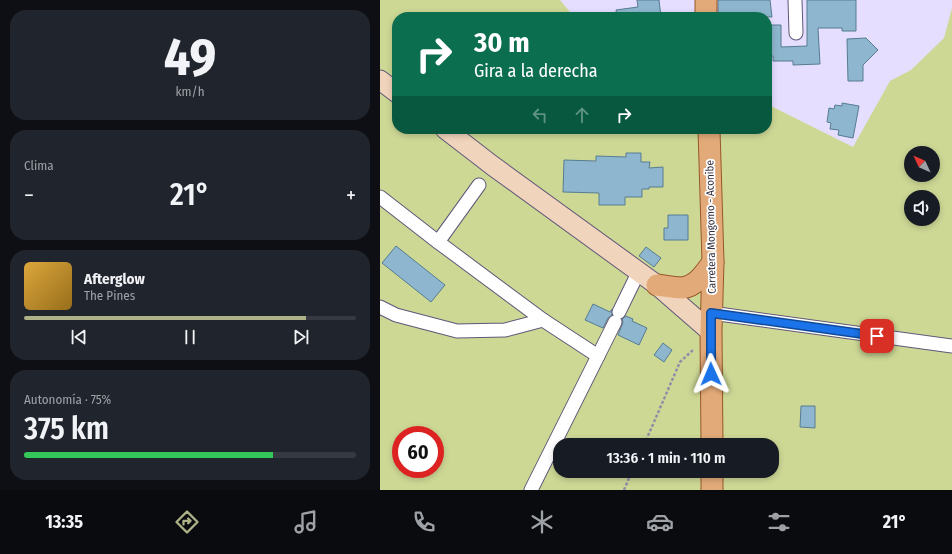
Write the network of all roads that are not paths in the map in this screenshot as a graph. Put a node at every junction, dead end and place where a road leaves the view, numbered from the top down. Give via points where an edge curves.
1 (706, 0) edge
2 (795, 0) edge
3 (706, 12) edge
4 (796, 33) dead end
5 (380, 80) edge
6 (392, 88) edge
7 (451, 134) edge
8 (709, 134) edge
9 (479, 185) dead end
10 (380, 196) edge
11 (438, 242) junction
12 (713, 262) junction
13 (639, 271) junction
14 (657, 285) junction
15 (380, 307) edge
16 (543, 320) junction
17 (711, 322) junction
18 (952, 346) edge
19 (598, 356) junction
20 (712, 438) edge
21 (712, 478) edge
22 (531, 490) edge
23 (712, 490) edge

1 - 3 main road
2 - 4 street
5 - 6 street
7 - 13 street
8 - 12 main road, Carretera Mongomo - Aconibe
9 - 11 street
10 - 11 street
11 - 16 street
12 - 14 main road via 694,284 683,288
12 - 17 main road, Carretera Mongomo - Aconibe
13 - 14 street
13 - 19 street
14 - 17 street
15 - 16 street via 396,315 457,331 505,330
16 - 19 street
17 - 18 street
17 - 20 main road, Carretera Mongomo - Aconibe
19 - 22 street
21 - 23 main road

